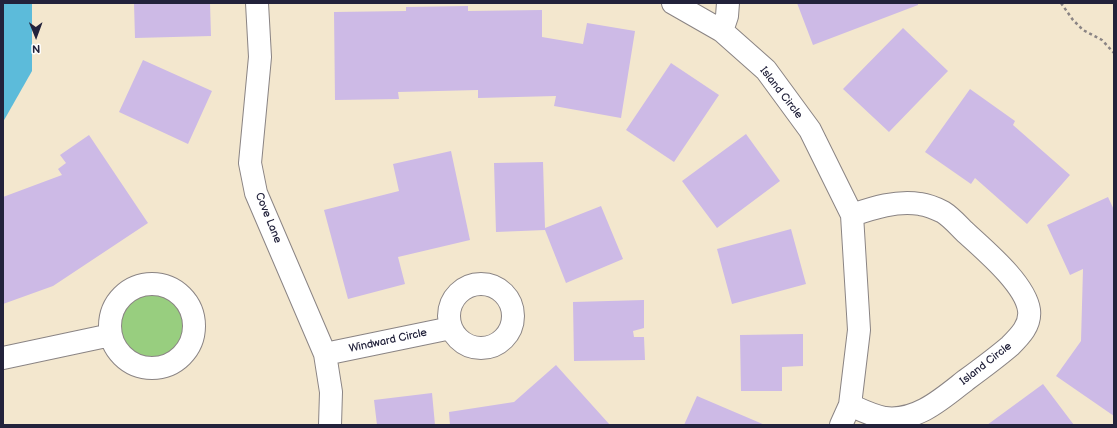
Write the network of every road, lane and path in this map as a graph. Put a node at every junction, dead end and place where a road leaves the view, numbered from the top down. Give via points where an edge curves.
1 (257, 3) edge
2 (673, 3) edge
3 (728, 3) edge
4 (1061, 3) edge
5 (722, 31) junction
6 (1114, 53) edge
7 (852, 215) junction
8 (451, 328) dead end
9 (111, 335) dead end
10 (325, 354) junction
11 (3, 358) edge
12 (850, 405) junction
13 (330, 425) edge
14 (842, 425) edge

1 - 10 street, Cove Lane via 260,57 250,163 256,193
2 - 5 street, Island Circle
3 - 5 street
4 - 6 path via 1083,30 1102,40
5 - 7 street, Island Circle via 766,70 810,130
7 - 12 street, Island Circle via 860,330
7 - 12 street, Island Circle via 874,207 897,204 921,204 944,213 1003,267 1026,298 1029,311 1028,324 1010,346 938,402 921,412 902,418 885,418
8 - 10 street, Windward Circle
9 - 11 street
10 - 13 street, Cove Lane via 332,392
12 - 14 street, Island Circle

